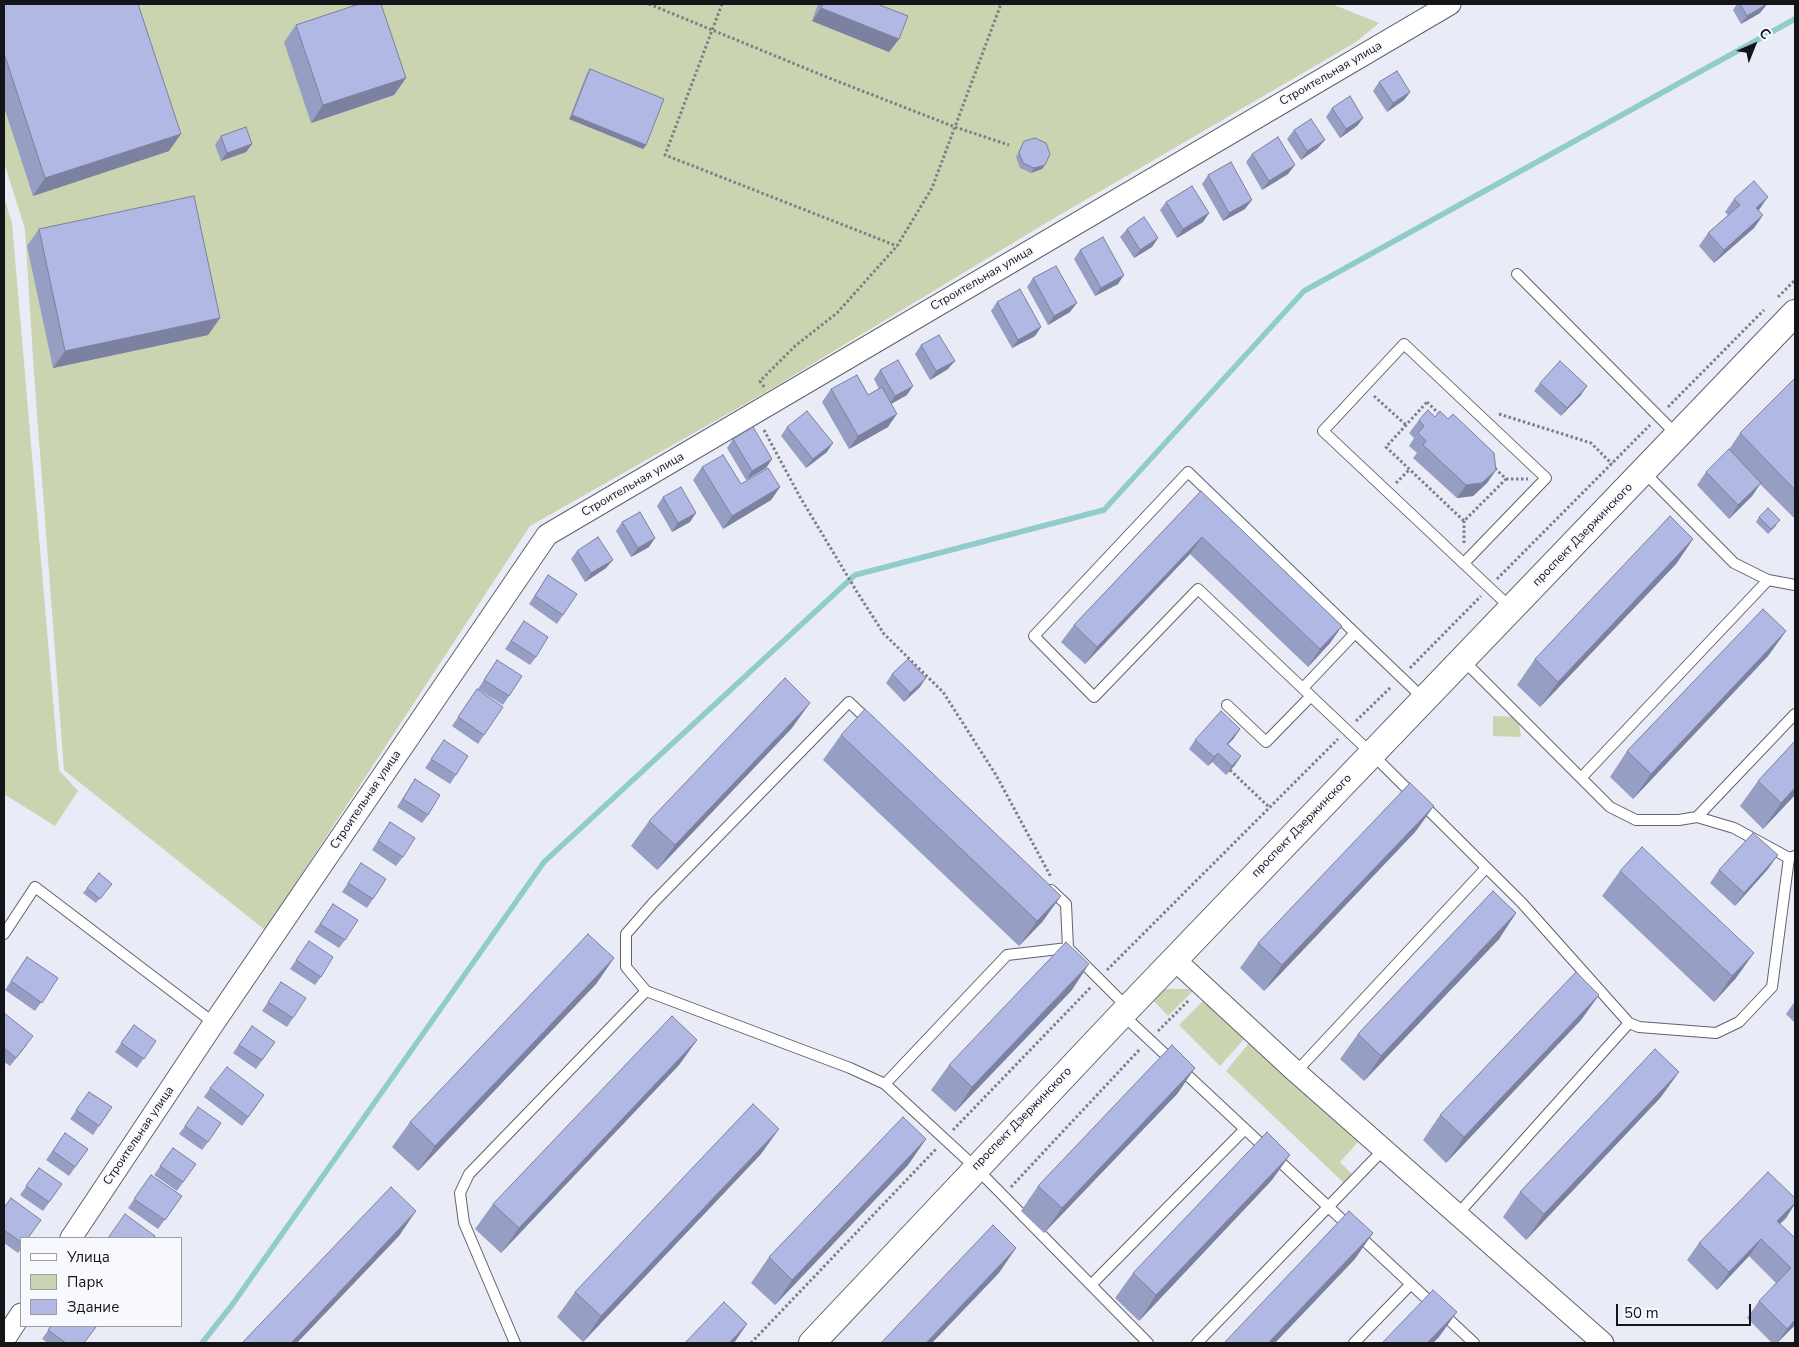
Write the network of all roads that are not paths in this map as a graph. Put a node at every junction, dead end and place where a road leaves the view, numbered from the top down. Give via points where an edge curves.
1 (1450, 4) edge
2 (1517, 274) dead end
3 (1785, 307) edge
4 (1677, 436) junction
5 (1644, 471) junction
6 (1464, 563) junction
7 (1768, 580) junction
8 (1795, 585) edge
9 (1511, 609) junction
10 (1355, 633) junction
11 (1462, 660) junction
12 (1303, 688) junction
13 (1311, 696) junction
14 (1424, 699) junction
15 (1227, 705) dead end
16 (1795, 714) edge
17 (878, 729) edge
18 (1372, 754) junction
19 (1581, 778) junction
20 (1697, 817) junction
21 (1792, 857) edge
22 (1486, 868) junction
23 (1044, 884) edge
24 (4, 934) edge
25 (1068, 948) junction
26 (1175, 960) junction
27 (646, 991) junction
28 (1125, 1011) junction
29 (214, 1023) junction
30 (1630, 1023) junction
31 (1296, 1072) junction
32 (885, 1084) junction
33 (1244, 1129) junction
34 (1383, 1150) junction
35 (976, 1168) junction
36 (1328, 1207) junction
37 (1457, 1215) junction
38 (72, 1237) edge
39 (1411, 1284) junction
40 (1092, 1285) junction
41 (20, 1316) edge
42 (4, 1340) edge
43 (515, 1343) edge
44 (812, 1343) edge
45 (1148, 1343) edge
46 (1197, 1343) edge
47 (1354, 1343) edge
48 (1474, 1343) edge
49 (1603, 1343) edge

1 - 29 street, Строительная улица via 547,535
2 - 4 lane
3 - 4 street, проспект Дзержинского
4 - 5 street, проспект Дзержинского
5 - 7 lane via 1734,563
5 - 9 street, проспект Дзержинского
6 - 6 lane via 1546,478 1404,344 1323,431
6 - 9 lane
7 - 8 lane
7 - 19 lane
9 - 11 street, проспект Дзержинского
10 - 12 lane
10 - 12 lane via 1188,472 1034,636 1094,697 1198,589
10 - 14 lane
11 - 14 street, проспект Дзержинского
11 - 19 lane
12 - 13 lane
13 - 15 lane via 1266,742
13 - 18 lane
14 - 18 street, проспект Дзержинского
16 - 20 lane
17 - 27 lane via 850,702 626,934 626,967
18 - 22 lane
18 - 26 street, проспект Дзержинского
19 - 20 lane via 1610,807 1636,820
20 - 21 lane via 1734,828
21 - 30 lane via 1772,987 1739,1022 1716,1033 1639,1027
22 - 30 lane
22 - 31 lane
23 - 25 lane via 1066,904
24 - 29 lane via 35,887
25 - 28 lane
25 - 32 lane via 1007,955
26 - 28 street, проспект Дзержинского
26 - 31 street
27 - 32 lane
27 - 43 lane via 469,1174 460,1194 464,1222
28 - 33 lane via 1149,1040
28 - 35 street, проспект Дзержинского
29 - 38 street, Строительная улица
30 - 37 lane
31 - 34 street
32 - 35 lane
33 - 36 lane
33 - 40 lane
34 - 36 lane
34 - 37 street
35 - 40 lane
35 - 44 street, проспект Дзержинского
36 - 39 lane
36 - 46 lane
37 - 49 street
39 - 47 lane
39 - 48 lane
40 - 45 lane
41 - 42 street

